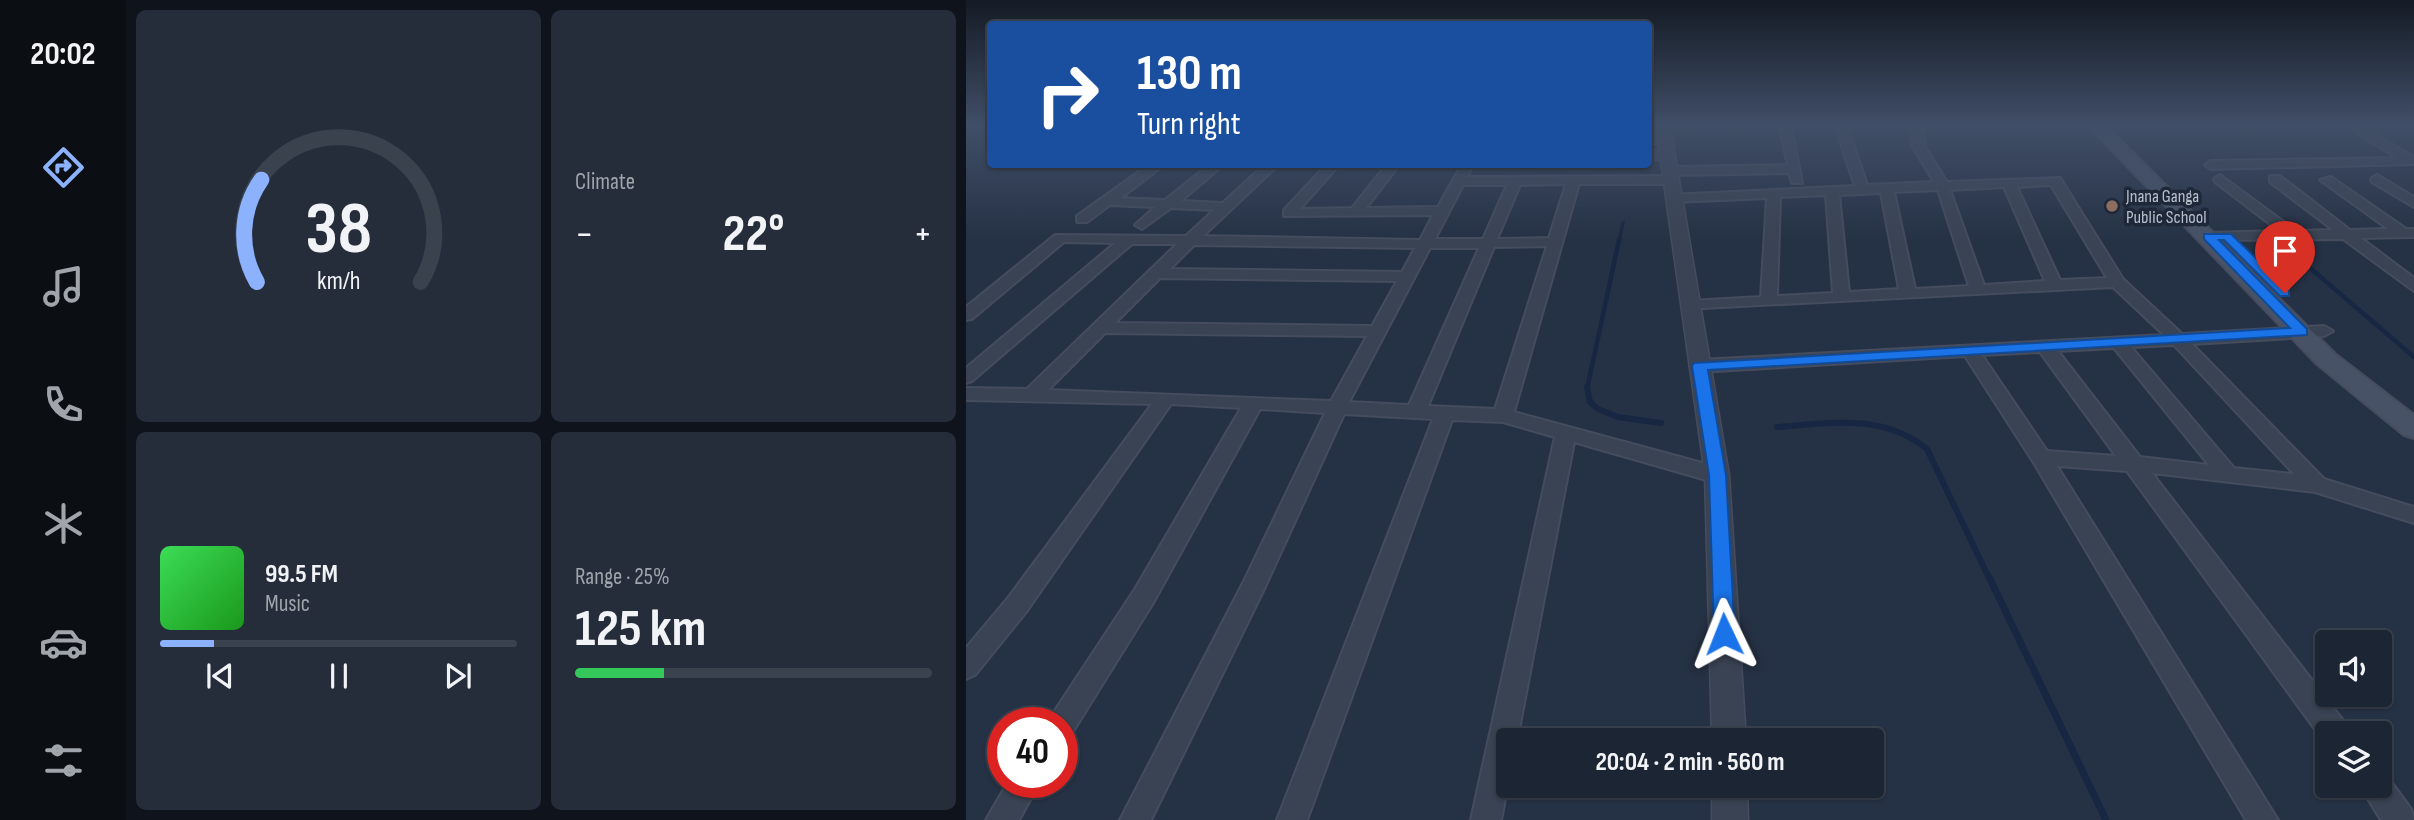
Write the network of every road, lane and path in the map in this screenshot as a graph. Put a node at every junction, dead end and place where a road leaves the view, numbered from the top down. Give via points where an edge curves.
1 (1666, 164) edge
2 (1690, 164) edge
3 (1751, 164) edge
4 (1794, 164) edge
5 (1854, 164) edge
6 (1930, 164) edge
7 (2139, 164) edge
8 (2149, 164) edge
9 (2240, 164) edge
10 (2211, 165) dead end
11 (1153, 168) edge
12 (1213, 168) edge
13 (1269, 168) edge
14 (1330, 168) edge
15 (1391, 168) edge
16 (1466, 168) edge
17 (1617, 168) edge
18 (1795, 169) junction
19 (2220, 179) dead end
20 (2275, 179) dead end
21 (2377, 179) dead end
22 (1515, 180) junction
23 (1574, 180) junction
24 (2326, 180) dead end
25 (1459, 181) junction
26 (2009, 183) junction
27 (1798, 184) dead end
28 (1943, 186) junction
29 (1887, 188) junction
30 (1862, 190) junction
31 (1832, 191) junction
32 (1774, 194) junction
33 (1108, 201) junction
34 (2414, 203) edge
35 (1168, 204) junction
36 (1226, 207) junction
37 (1443, 211) junction
38 (1356, 212) junction
39 (1082, 219) dead end
40 (1142, 225) dead end
41 (2345, 233) junction
42 (2404, 233) edge
43 (2291, 234) junction
44 (2218, 237) junction
45 (1129, 239) junction
46 (1189, 241) junction
47 (1555, 242) junction
48 (1488, 243) junction
49 (1425, 244) junction
50 (2414, 247) edge
51 (1156, 273) junction
52 (1408, 277) junction
53 (2117, 282) junction
54 (2054, 285) junction
55 (2414, 286) edge
56 (1978, 289) junction
57 (1908, 293) junction
58 (1841, 297) junction
59 (1769, 301) junction
60 (1690, 306) junction
61 (966, 314) edge
62 (1100, 328) junction
63 (1378, 331) junction
64 (2313, 331) junction
65 (2176, 337) junction
66 (2117, 341) junction
67 (2044, 345) junction
68 (1970, 350) junction
69 (1699, 366) junction
70 (966, 377) edge
71 (966, 394) edge
72 (1033, 394) junction
73 (1166, 398) junction
74 (1254, 403) junction
75 (1337, 407) junction
76 (2414, 410) edge
77 (1416, 411) junction
78 (1445, 413) junction
79 (1503, 415) junction
80 (2414, 429) edge
81 (1566, 434) junction
82 (2041, 458) junction
83 (2133, 464) junction
84 (2228, 474) junction
85 (1717, 475) junction
86 (2316, 484) junction
87 (2414, 515) edge
88 (966, 667) edge
89 (1073, 707) edge
90 (2326, 721) edge
91 (1728, 728) edge
92 (1015, 798) edge
93 (1730, 798) edge
94 (2384, 798) edge
95 (1001, 820) edge
96 (1135, 820) edge
97 (1292, 820) edge
98 (1486, 820) edge
99 (1730, 820) edge
100 (2263, 820) edge
101 (2400, 820) edge

1 - 60 street
2 - 32 street
3 - 18 street
4 - 18 street
5 - 30 street
6 - 28 street
7 - 44 main road
8 - 44 main road
9 - 10 street
11 - 33 street
12 - 35 street
13 - 36 street
14 - 38 street via 1289,213
15 - 38 street
16 - 25 street
17 - 23 street
18 - 27 street
19 - 43 street
20 - 41 street
21 - 34 street
22 - 23 street
22 - 25 street
22 - 48 street
23 - 47 street
24 - 42 street
25 - 37 street
26 - 28 street
26 - 53 street via 2055,181
26 - 54 street
28 - 29 street
28 - 56 street
29 - 30 street
29 - 57 street
30 - 31 street
31 - 32 street
31 - 58 street
32 - 59 street
33 - 35 street
33 - 39 street
35 - 36 street
35 - 40 street
36 - 46 street
37 - 38 street
37 - 49 street
41 - 42 street
41 - 43 street
41 - 55 street
42 - 50 street
43 - 44 street
44 - 64 main road
45 - 46 street
45 - 61 street via 1060,238
45 - 70 street
46 - 49 street
46 - 51 street
47 - 48 street
47 - 79 street
48 - 49 street
48 - 77 street
49 - 52 street
51 - 52 street
51 - 62 street
52 - 63 street
53 - 54 street
53 - 65 street
54 - 56 street
56 - 57 street
57 - 58 street
58 - 59 street
59 - 60 street
60 - 69 street
62 - 63 street
62 - 72 street
63 - 75 street
64 - 65 street
64 - 76 main road
64 - 80 main road via 2345,376
65 - 66 street
65 - 86 street
66 - 67 street
66 - 84 street
67 - 68 street
67 - 83 street
68 - 69 street
68 - 82 street
69 - 85 street
71 - 72 street
72 - 73 street
73 - 74 street
73 - 88 street via 1017,605
74 - 75 street
74 - 89 street via 1144,596
75 - 77 street
75 - 96 street via 1253,587
77 - 78 street
78 - 79 street
78 - 97 street
79 - 81 street
81 - 85 street
81 - 98 street
82 - 83 street
82 - 100 street
83 - 84 street
83 - 90 street
84 - 86 street
85 - 91 street
86 - 87 street
92 - 95 street
93 - 99 street
94 - 101 street

